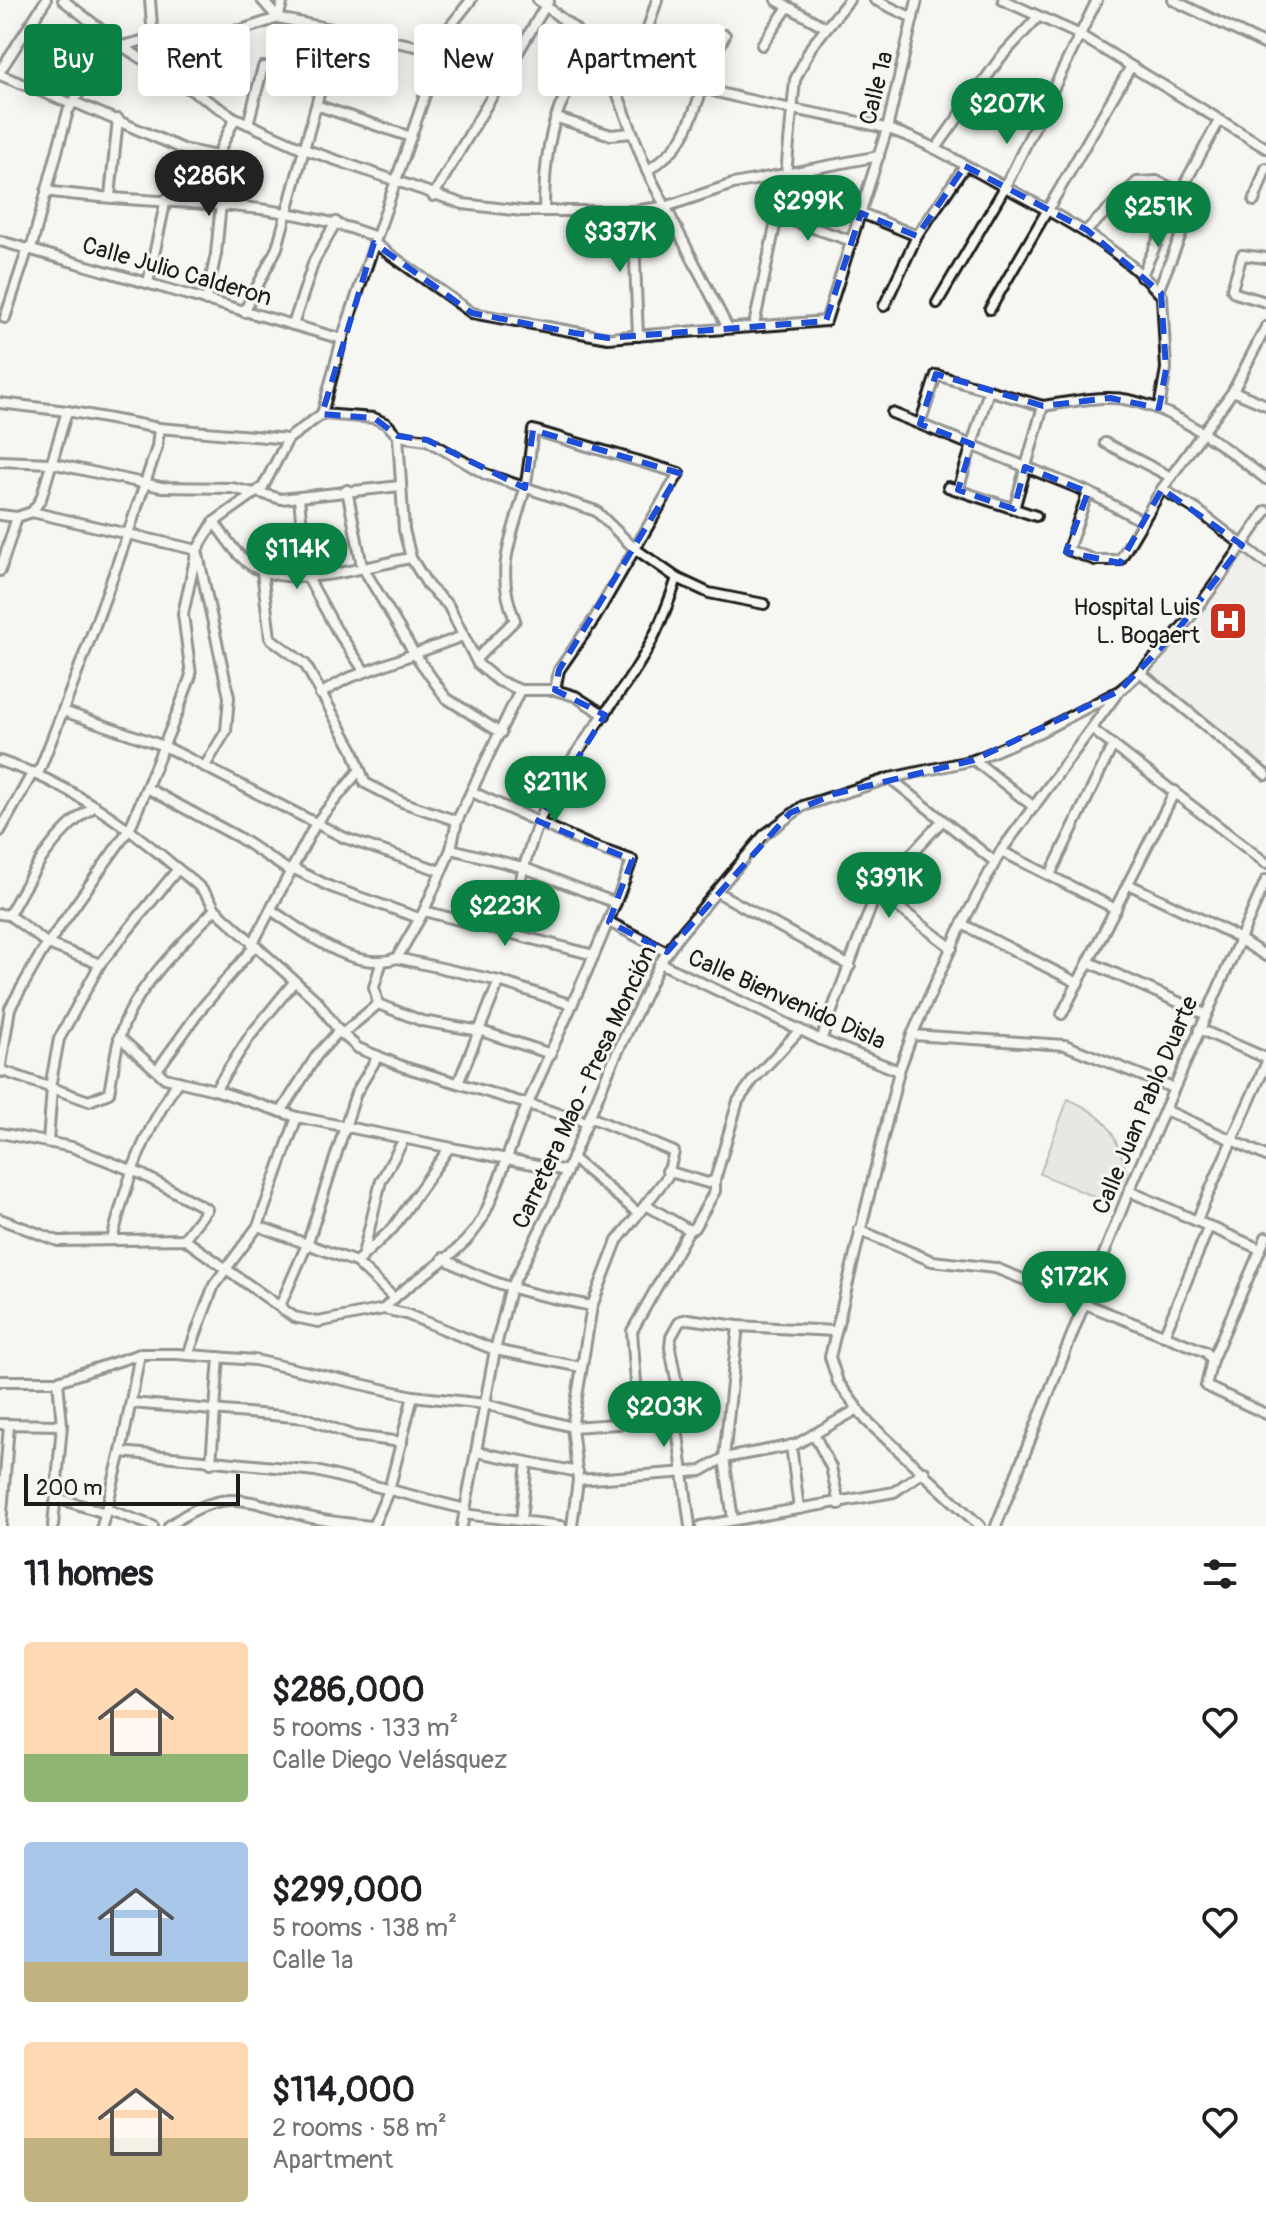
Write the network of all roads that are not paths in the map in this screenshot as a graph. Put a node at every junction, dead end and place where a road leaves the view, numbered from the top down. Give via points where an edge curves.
1 (46, 0) edge
2 (63, 0) edge
3 (150, 0) edge
4 (262, 0) edge
5 (283, 0) edge
6 (471, 0) edge
7 (657, 0) edge
8 (776, 0) edge
9 (849, 0) edge
10 (875, 0) edge
11 (917, 0) edge
12 (1003, 0) edge
13 (1097, 0) edge
14 (1173, 0) edge
15 (544, 1) edge
16 (788, 7) junction
17 (1038, 17) junction
18 (278, 18) junction
19 (913, 18) junction
20 (94, 24) edge
21 (152, 24) edge
22 (310, 24) edge
23 (452, 24) edge
24 (569, 24) edge
25 (650, 24) edge
26 (250, 27) edge
27 (825, 27) junction
28 (1078, 34) junction
29 (138, 42) edge
30 (762, 45) dead end
31 (1266, 45) edge
32 (122, 46) joint
33 (266, 67) edge
34 (1130, 68) junction
35 (0, 73) edge
36 (725, 91) edge
37 (78, 96) edge
38 (321, 96) edge
39 (425, 96) edge
40 (566, 96) edge
41 (618, 96) edge
42 (699, 96) edge
43 (73, 103) junction
44 (319, 106) junction
45 (790, 107) junction
46 (235, 118) junction
47 (557, 118) junction
48 (118, 119) junction
49 (1219, 121) junction
50 (248, 124) junction
51 (887, 129) junction
52 (632, 133) junction
53 (411, 137) junction
54 (937, 147) junction
55 (1266, 148) edge
56 (304, 149) junction
57 (879, 156) junction
58 (965, 166) junction
59 (1266, 168) edge
60 (647, 171) junction
61 (786, 174) junction
62 (397, 182) junction
63 (1005, 187) junction
64 (46, 191) junction
65 (1180, 192) junction
66 (110, 196) junction
67 (433, 196) junction
68 (166, 199) junction
69 (1254, 201) dead end
70 (221, 203) junction
71 (668, 206) junction
72 (1046, 209) junction
73 (287, 210) junction
74 (544, 211) junction
75 (633, 211) junction
76 (1172, 211) junction
77 (861, 213) junction
78 (775, 215) junction
79 (336, 222) junction
80 (1087, 230) junction
81 (917, 236) junction
82 (375, 240) junction
83 (0, 241) edge
84 (852, 241) junction
85 (29, 249) junction
86 (1266, 258) edge
87 (1141, 277) junction
88 (148, 283) junction
89 (1158, 291) junction
90 (206, 301) junction
91 (1266, 302) edge
92 (937, 303) dead end
93 (884, 306) dead end
94 (990, 309) dead end
95 (244, 312) junction
96 (5, 318) dead end
97 (293, 325) junction
98 (754, 325) junction
99 (728, 328) junction
100 (1265, 331) edge
101 (638, 336) junction
102 (342, 339) junction
103 (989, 390) junction
104 (1233, 391) junction
105 (0, 403) edge
106 (1266, 405) edge
107 (1043, 406) junction
108 (1159, 408) junction
109 (67, 411) junction
110 (892, 413) dead end
111 (322, 414) junction
112 (920, 424) junction
113 (159, 428) junction
114 (1203, 432) junction
115 (398, 436) junction
116 (288, 439) junction
117 (1105, 443) dead end
118 (972, 444) junction
119 (0, 461) edge
120 (51, 463) junction
121 (1025, 467) junction
122 (1171, 477) junction
123 (1266, 479) edge
124 (145, 483) junction
125 (400, 486) junction
126 (948, 487) dead end
127 (525, 488) junction
128 (1162, 489) junction
129 (347, 490) junction
130 (958, 490) junction
131 (256, 492) junction
132 (1088, 492) junction
133 (299, 498) junction
134 (1014, 509) junction
135 (1266, 511) edge
136 (32, 512) junction
137 (0, 515) edge
138 (1036, 516) dead end
139 (17, 517) junction
140 (1142, 521) junction
141 (214, 522) junction
142 (128, 532) junction
143 (1242, 545) junction
144 (634, 548) junction
145 (197, 550) junction
146 (411, 558) junction
147 (1266, 563) edge
148 (362, 566) junction
149 (0, 571) edge
150 (262, 571) junction
151 (307, 576) junction
152 (677, 578) junction
153 (764, 604) dead end
154 (463, 636) junction
155 (414, 653) junction
156 (476, 659) junction
157 (365, 672) junction
158 (1141, 673) junction
159 (520, 690) junction
160 (555, 690) junction
161 (1119, 691) junction
162 (320, 694) junction
163 (63, 711) junction
164 (605, 715) junction
165 (1093, 730) junction
166 (501, 733) junction
167 (1113, 745) junction
168 (164, 746) junction
169 (974, 760) junction
170 (0, 761) edge
171 (205, 766) junction
172 (358, 772) junction
173 (35, 773) junction
174 (1266, 775) edge
175 (890, 778) junction
176 (147, 788) junction
177 (1175, 791) junction
178 (472, 792) junction
179 (95, 806) junction
180 (1034, 807) junction
181 (457, 821) junction
182 (538, 821) junction
183 (942, 821) junction
184 (316, 823) junction
185 (130, 828) junction
186 (0, 831) edge
187 (451, 849) junction
188 (1001, 851) junction
189 (995, 862) junction
190 (1266, 863) edge
191 (849, 864) dead end
192 (522, 867) junction
193 (178, 869) junction
194 (292, 870) junction
195 (441, 871) junction
196 (1050, 875) junction
197 (1266, 880) edge
198 (1128, 884) junction
199 (877, 891) junction
200 (717, 892) junction
201 (616, 903) junction
202 (215, 909) junction
203 (1116, 909) junction
204 (271, 910) junction
205 (5, 914) edge
206 (422, 914) junction
207 (609, 922) junction
208 (962, 924) junction
209 (506, 932) junction
210 (1238, 941) junction
211 (48, 944) junction
212 (253, 946) junction
213 (952, 948) junction
214 (667, 952) junction
215 (594, 955) junction
216 (1266, 956) edge
217 (397, 958) junction
218 (1089, 962) junction
219 (660, 963) junction
220 (100, 964) junction
221 (381, 964) junction
222 (850, 966) junction
223 (499, 981) junction
224 (294, 982) junction
225 (1078, 983) junction
226 (378, 1004) junction
227 (572, 1005) junction
228 (1062, 1014) dead end
229 (1205, 1014) junction
230 (1199, 1029) junction
231 (800, 1030) junction
232 (481, 1031) junction
233 (340, 1033) junction
234 (912, 1035) junction
235 (119, 1037) junction
236 (821, 1040) junction
237 (551, 1054) junction
238 (378, 1056) junction
239 (1266, 1058) edge
240 (1266, 1064) edge
241 (157, 1070) junction
242 (0, 1071) edge
243 (899, 1071) junction
244 (178, 1081) junction
245 (459, 1081) junction
246 (51, 1088) junction
247 (1173, 1088) junction
248 (215, 1090) junction
249 (529, 1102) junction
250 (1165, 1110) junction
251 (281, 1112) junction
252 (297, 1117) junction
253 (588, 1120) junction
254 (345, 1127) junction
255 (0, 1133) edge
256 (404, 1139) junction
257 (1232, 1140) junction
258 (48, 1142) junction
259 (449, 1148) junction
260 (1266, 1156) edge
261 (504, 1158) junction
262 (572, 1158) junction
263 (130, 1169) junction
264 (567, 1171) junction
265 (667, 1171) junction
266 (715, 1180) junction
267 (1129, 1191) junction
268 (646, 1205) junction
269 (638, 1213) junction
270 (0, 1219) edge
271 (1197, 1220) junction
272 (258, 1226) junction
273 (1209, 1226) junction
274 (689, 1230) junction
275 (859, 1230) junction
276 (1266, 1237) edge
277 (184, 1239) junction
278 (112, 1240) junction
279 (308, 1242) junction
280 (1260, 1249) junction
281 (443, 1258) junction
282 (359, 1260) junction
283 (225, 1266) junction
284 (510, 1290) junction
285 (394, 1298) junction
286 (1083, 1305) junction
287 (280, 1306) junction
288 (592, 1306) junction
289 (384, 1309) junction
290 (738, 1326) junction
291 (834, 1331) junction
292 (1164, 1336) junction
293 (495, 1350) junction
294 (140, 1354) junction
295 (188, 1355) junction
296 (219, 1357) junction
297 (1212, 1360) junction
298 (581, 1367) junction
299 (0, 1381) edge
300 (58, 1381) junction
301 (413, 1396) junction
302 (131, 1403) junction
303 (485, 1404) junction
304 (858, 1409) junction
305 (215, 1410) junction
306 (1265, 1412) edge
307 (676, 1420) junction
308 (639, 1421) junction
309 (4, 1425) edge
310 (62, 1425) junction
311 (572, 1427) junction
312 (814, 1434) junction
313 (402, 1442) junction
314 (791, 1445) junction
315 (121, 1452) junction
316 (477, 1452) junction
317 (724, 1458) junction
318 (527, 1462) junction
319 (211, 1463) junction
320 (924, 1471) junction
321 (683, 1475) junction
322 (578, 1476) junction
323 (2, 1488) edge
324 (389, 1490) junction
325 (57, 1498) junction
326 (839, 1504) junction
327 (799, 1509) junction
328 (106, 1511) junction
329 (465, 1512) junction
330 (733, 1519) junction
331 (521, 1520) junction
332 (1, 1526) edge
333 (53, 1526) edge
334 (102, 1526) edge
335 (153, 1526) edge
336 (169, 1526) edge
337 (371, 1526) edge
338 (462, 1526) edge
339 (561, 1526) edge
340 (572, 1526) edge
341 (690, 1526) edge
342 (701, 1526) edge
343 (980, 1526) edge
344 (996, 1526) edge

1 - 35 street
2 - 20 street
3 - 21 street
4 - 18 street
5 - 18 street
6 - 23 street
7 - 25 street
8 - 16 street
9 - 27 street
10 - 19 street
11 - 19 street, Calle 1ª
12 - 17 street
13 - 28 street
14 - 31 street
15 - 24 street
15 - 67 street
16 - 27 street
16 - 30 street
17 - 28 street
17 - 54 street via 1001,57
18 - 22 street
18 - 26 street
19 - 51 street, Calle 1ª
27 - 45 street via 800,67
28 - 34 street
28 - 63 street
29 - 32 street
32 - 46 street
33 - 50 street
34 - 49 street
34 - 72 street
35 - 43 street
36 - 45 street
37 - 43 street
38 - 44 street
39 - 53 street
40 - 47 street
41 - 52 street
42 - 60 street via 673,154
43 - 48 street
43 - 64 street
44 - 53 street
44 - 56 street
45 - 51 street
45 - 61 street
46 - 48 street via 217,156 183,149
46 - 50 street
47 - 52 street via 611,135
47 - 74 street
48 - 66 street
49 - 55 street
49 - 65 street
50 - 56 street
51 - 54 street
51 - 57 street, Calle 1ª
52 - 60 street
53 - 62 street
54 - 58 street
56 - 62 street
56 - 73 street
57 - 61 street
57 - 77 street, Calle 1ª
58 - 63 street
58 - 81 street
59 - 69 street
60 - 71 street
61 - 71 street via 733,184
61 - 78 street
62 - 67 street
62 - 82 street
63 - 72 street
63 - 92 street
64 - 66 street
64 - 85 street
65 - 76 street
65 - 80 street via 1157,181 1137,182
66 - 68 street
67 - 74 street via 493,209
68 - 70 street
68 - 88 street
70 - 73 street
70 - 90 street
71 - 75 street
71 - 99 street
72 - 80 street
72 - 94 street
73 - 79 street
73 - 95 street via 277,248
74 - 75 street
75 - 101 street
76 - 87 street
76 - 89 street via 1187,220
77 - 81 street
77 - 84 street, Calle 1ª
78 - 84 street
78 - 98 street
79 - 82 street
79 - 97 street via 314,261
80 - 87 street
81 - 93 street
82 - 101 street via 472,313 608,338
82 - 102 street
83 - 85 street, Calle Julio Calderon
84 - 98 street, Calle 1ª via 826,321
85 - 88 street, Calle Julio Calderon
85 - 96 street
86 - 91 street via 1242,255 1232,289
87 - 89 street
88 - 90 street, Calle Julio Calderon
89 - 108 street via 1163,299 1166,369
90 - 95 street, Calle Julio Calderon
95 - 97 street, Calle Julio Calderon
97 - 102 street, Calle Julio Calderon
98 - 99 street
99 - 101 street
100 - 104 street
102 - 111 street
103 - 107 street
103 - 112 street via 936,375
103 - 118 street
104 - 106 street
104 - 114 street
105 - 109 street
107 - 108 street via 1110,398
107 - 121 street
108 - 114 street
109 - 113 street
109 - 120 street
110 - 112 street
111 - 115 street via 374,418
111 - 116 street
112 - 118 street
113 - 116 street
113 - 124 street
114 - 122 street
114 - 123 street
115 - 125 street
115 - 127 street via 427,440 485,474
116 - 131 street
117 - 122 street
118 - 121 street
118 - 130 street
119 - 120 street
120 - 124 street
120 - 136 street
121 - 132 street
121 - 134 street
122 - 128 street
124 - 131 street
124 - 142 street
125 - 129 street
125 - 146 street
126 - 130 street
127 - 144 street via 596,511
127 - 144 street via 533,430 679,473
127 - 156 street via 505,557 503,594 515,620
128 - 140 street
128 - 143 street
129 - 133 street
129 - 148 street
130 - 134 street
131 - 133 street
131 - 141 street
132 - 140 street
132 - 140 street via 1068,550 1103,562 1122,558
133 - 151 street
134 - 138 street
135 - 143 street
136 - 139 street
136 - 142 street
137 - 139 street
139 - 149 street
141 - 145 street
141 - 150 street via 242,558
142 - 145 street
142 - 163 street
143 - 147 street
143 - 158 street
144 - 152 street
144 - 160 street via 559,670
145 - 168 street via 183,614 191,675
145 - 171 street via 229,697 226,731
146 - 148 street
146 - 154 street via 448,605
148 - 151 street
148 - 155 street
150 - 151 street
150 - 162 street via 270,638 305,664
151 - 157 street
152 - 153 street via 709,593
152 - 164 street via 641,661
154 - 155 street
154 - 156 street
155 - 157 street
155 - 166 street via 446,698
156 - 159 street via 497,680
157 - 162 street
158 - 161 street
158 - 174 street
159 - 160 street
159 - 166 street
160 - 164 street
161 - 165 street
161 - 169 street, Carretera Mao - Presa Monción
162 - 172 street via 353,750
163 - 168 street
163 - 173 street
164 - 182 street
165 - 167 street
165 - 180 street
166 - 178 street
167 - 177 street
167 - 196 street
168 - 171 street
168 - 176 street
169 - 175 street, Carretera Mao - Presa Monción
169 - 180 street
170 - 173 street
171 - 184 street
172 - 181 street via 365,783 402,802
172 - 184 street
173 - 179 street
173 - 186 street
175 - 183 street
175 - 200 street, Carretera Mao - Presa Monción via 790,813 764,835
176 - 185 street
176 - 194 street
177 - 190 street
177 - 198 street
178 - 181 street
178 - 182 street
179 - 185 street
179 - 205 street via 73,820 41,856
180 - 188 street
181 - 187 street
182 - 192 street
182 - 201 street via 632,860
183 - 189 street
183 - 199 street
184 - 194 street
184 - 195 street
185 - 193 street
185 - 211 street
187 - 192 street
187 - 195 street
188 - 189 street
188 - 196 street
189 - 208 street
191 - 199 street
192 - 201 street
192 - 209 street
193 - 202 street via 208,893
193 - 220 street
194 - 204 street
194 - 206 street
195 - 206 street
196 - 203 street
197 - 210 street, Calle Juan Pablo Duarte
198 - 203 street
198 - 210 street
199 - 213 street
199 - 222 street
200 - 214 street, Carretera Mao - Presa Monción
200 - 222 street
201 - 207 street
202 - 212 street
202 - 235 street via 161,969 129,1012
203 - 218 street
204 - 212 street
204 - 221 street via 331,948
205 - 211 street
206 - 209 street
206 - 217 street
207 - 214 street
207 - 215 street
208 - 213 street
208 - 225 street
209 - 215 street
210 - 216 street
210 - 229 street, Calle Juan Pablo Duarte
211 - 220 street
211 - 242 street via 10,1008
212 - 224 street
212 - 241 street
213 - 234 street
214 - 219 street, Carretera Mao - Presa Monción
215 - 227 street
217 - 221 street
217 - 223 street
218 - 225 street
218 - 229 street
219 - 231 street, Calle Bienvenido Disla
219 - 253 street, Carretera Mao - Presa Monción
220 - 246 street via 59,1039
221 - 226 street via 374,987
222 - 236 street
223 - 227 street
223 - 232 street
224 - 233 street via 318,1002
224 - 248 street
225 - 228 street
226 - 232 street via 422,1021
226 - 233 street
227 - 237 street
229 - 230 street, Calle Juan Pablo Duarte
230 - 239 street
230 - 247 street, Calle Juan Pablo Duarte
231 - 236 street, Calle Bienvenido Disla
231 - 266 street via 738,1101
232 - 237 street
232 - 245 street
233 - 238 street
233 - 251 street via 317,1055
234 - 243 street
234 - 247 street via 1065,1045
235 - 241 street
235 - 246 street via 109,1093 89,1101
236 - 243 street, Calle Bienvenido Disla
237 - 249 street
238 - 245 street
238 - 254 street via 356,1093
240 - 257 street
241 - 244 street
242 - 246 street
243 - 275 street
244 - 248 street
244 - 263 street
245 - 249 street
246 - 258 street
247 - 250 street, Calle Juan Pablo Duarte
248 - 251 street
249 - 253 street
249 - 261 street
250 - 257 street
250 - 267 street, Calle Juan Pablo Duarte
251 - 252 street
252 - 254 street
252 - 272 street
253 - 262 street, Carretera Mao - Presa Monción
253 - 265 street via 674,1152
254 - 256 street
254 - 279 street
255 - 258 street
256 - 259 street
256 - 282 street via 381,1181
257 - 260 street
257 - 271 street
258 - 263 street
259 - 261 street
259 - 282 street via 393,1228
261 - 264 street
261 - 281 street via 482,1219 463,1244
262 - 264 street, Carretera Mao - Presa Monción
262 - 269 street
263 - 277 street via 207,1209
263 - 278 street
264 - 284 street, Carretera Mao - Presa Monción
265 - 266 street via 708,1183
265 - 268 street
266 - 274 street via 715,1191
267 - 271 street
267 - 286 street, Calle Juan Pablo Duarte
268 - 269 street
268 - 274 street
269 - 288 street via 611,1253
270 - 278 street via 58,1241
271 - 273 street
272 - 279 street
272 - 283 street
273 - 280 street
273 - 292 street
274 - 308 street via 632,1331
275 - 286 street via 932,1261 995,1268
275 - 291 street
276 - 280 street
277 - 278 street
277 - 283 street
279 - 282 street
279 - 287 street
280 - 297 street
281 - 284 street
281 - 285 street
282 - 285 street
283 - 287 street
283 - 295 street
284 - 288 street
284 - 293 street, Carretera Mao - Presa Monción
285 - 289 street
286 - 292 street
286 - 344 street, Calle Juan Pablo Duarte
287 - 289 street via 294,1317 318,1322
288 - 298 street
289 - 293 street
290 - 291 street
290 - 307 street via 680,1321 670,1342 679,1395
290 - 317 street
291 - 304 street via 832,1370
292 - 297 street via 1206,1352
293 - 298 street
293 - 303 street, Carretera Mao - Presa Monción
294 - 295 street
294 - 300 street
294 - 302 street
295 - 296 street
296 - 301 street via 255,1360
296 - 305 street
297 - 306 street via 1206,1386
298 - 311 street
299 - 300 street
300 - 310 street
301 - 303 street
301 - 313 street
302 - 305 street
302 - 315 street
303 - 311 street
303 - 316 street, Carretera Mao - Presa Monción
304 - 312 street
304 - 320 street
305 - 313 street via 306,1418 354,1436
305 - 319 street
307 - 308 street
307 - 321 street
308 - 311 street
309 - 310 street
309 - 323 street
310 - 325 street
311 - 322 street
312 - 314 street
312 - 326 street via 831,1467
313 - 324 street
314 - 317 street
314 - 327 street
315 - 319 street
315 - 328 street
316 - 318 street
316 - 329 street, Carretera Mao - Presa Monción
317 - 321 street
317 - 330 street
318 - 322 street
318 - 331 street
319 - 324 street via 316,1471
320 - 326 street via 894,1492
320 - 343 street
321 - 322 street
321 - 341 street
322 - 340 street
323 - 332 street
324 - 329 street
324 - 337 street
325 - 328 street
325 - 333 street
326 - 327 street
327 - 330 street
328 - 334 street
328 - 335 street
329 - 331 street
329 - 338 street, Carretera Mao - Presa Monción
330 - 342 street
331 - 339 street
336 - 337 street via 214,1501 239,1498 309,1517

